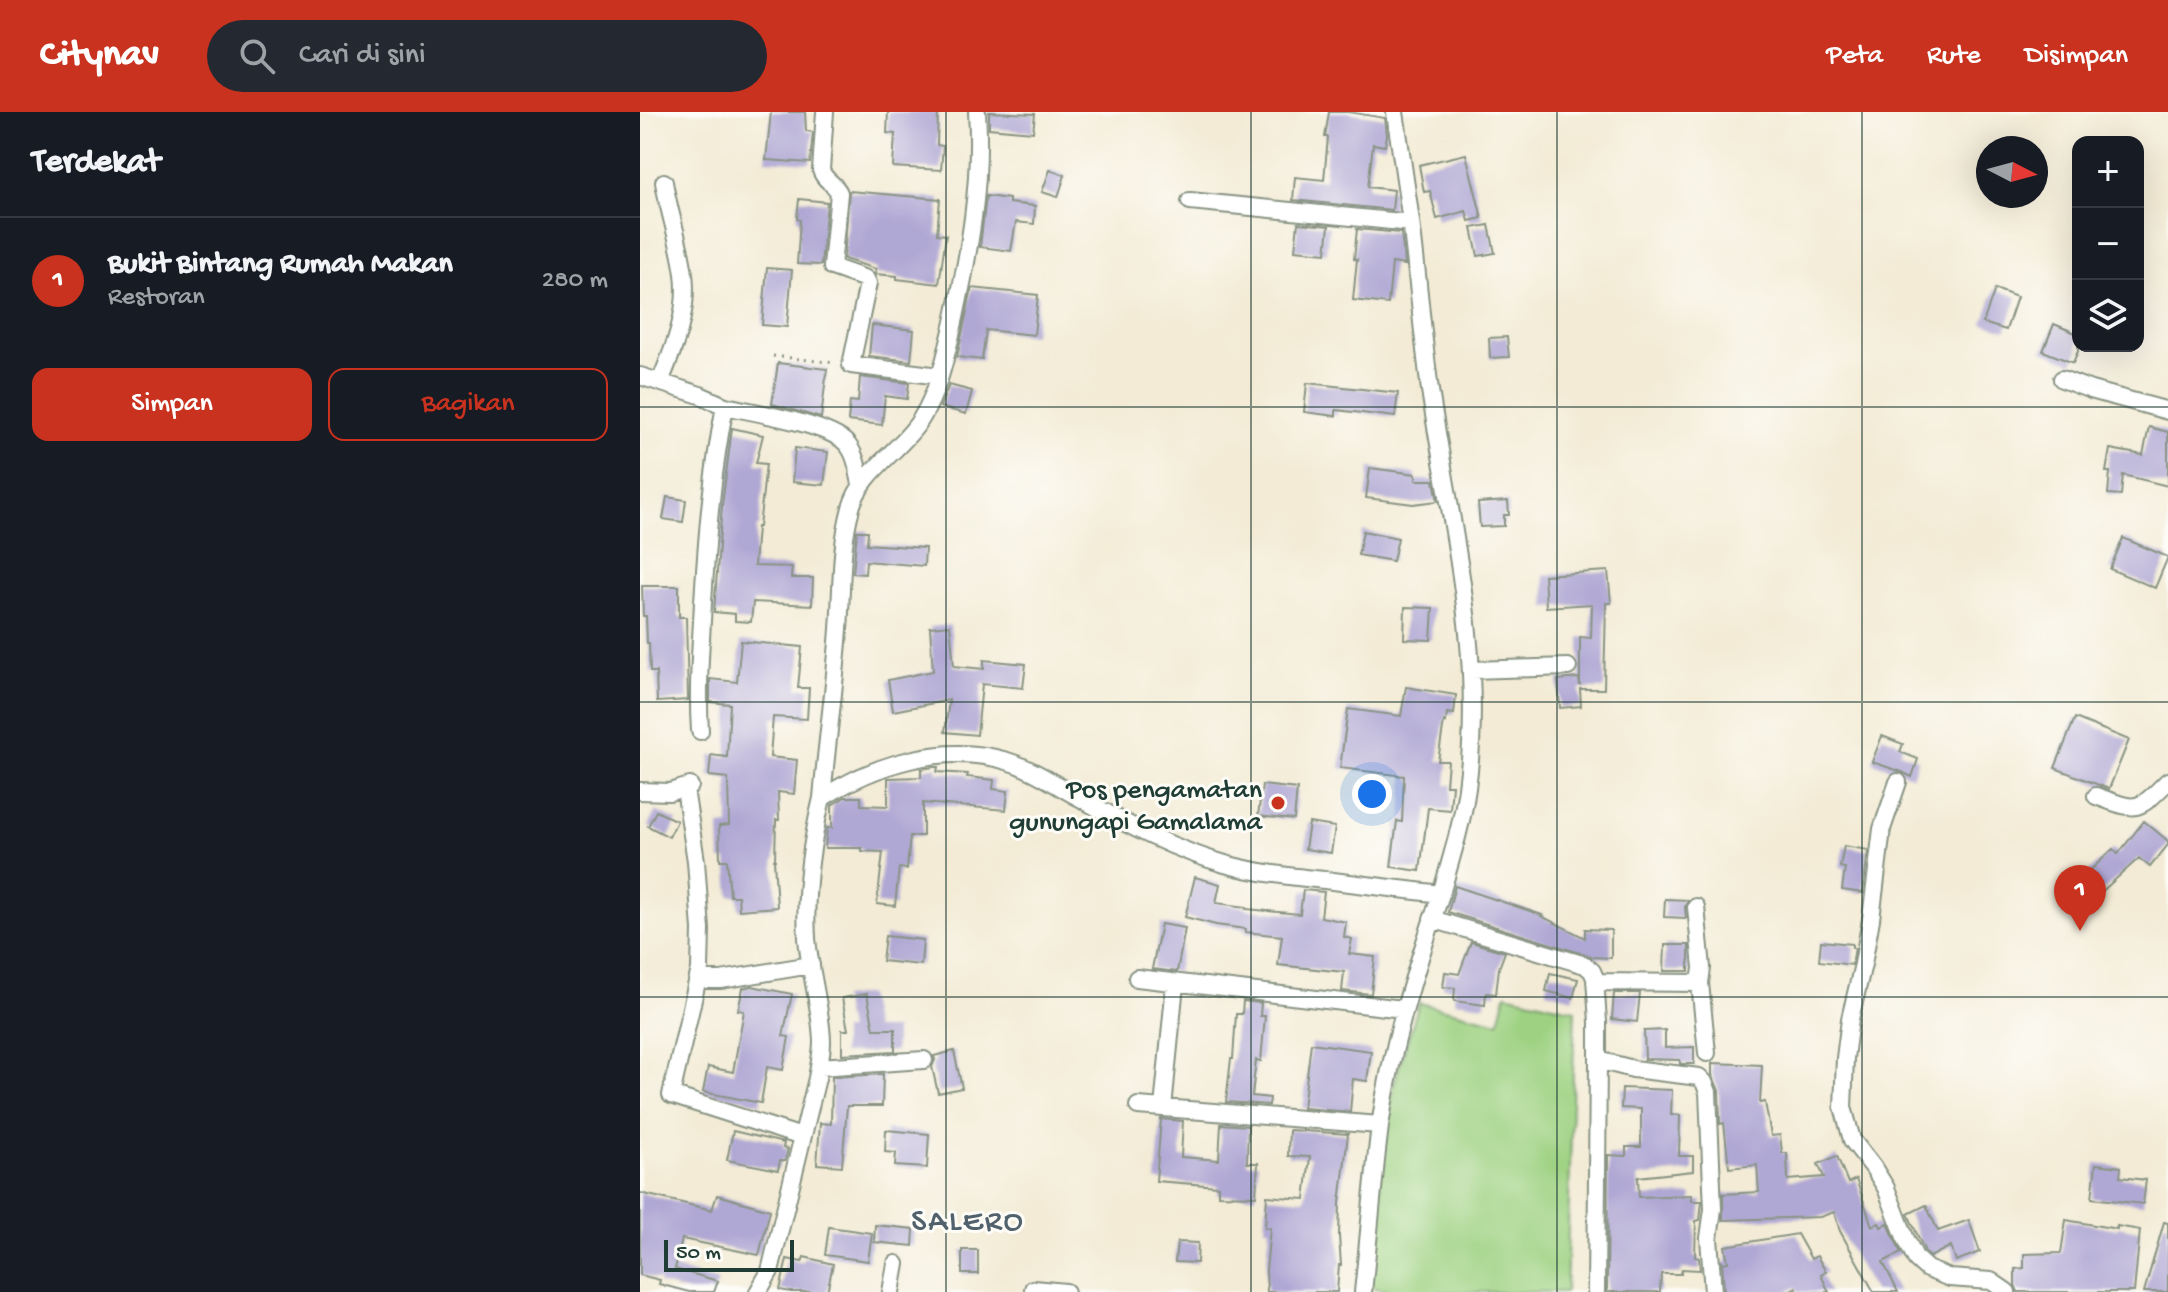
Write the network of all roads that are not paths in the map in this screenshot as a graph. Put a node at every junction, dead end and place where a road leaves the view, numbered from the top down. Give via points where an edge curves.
1 (825, 112) edge
2 (977, 112) edge
3 (1395, 112) edge
4 (664, 182) dead end
5 (1190, 201) dead end
6 (1411, 223) junction
7 (640, 376) edge
8 (940, 376) junction
9 (2062, 379) dead end
10 (660, 382) junction
11 (725, 406) junction
12 (2168, 411) edge
13 (861, 484) junction
14 (1568, 667) dead end
15 (1472, 670) junction
16 (700, 731) dead end
17 (2168, 781) edge
18 (1898, 782) dead end
19 (640, 791) edge
20 (2096, 796) dead end
21 (822, 798) junction
22 (1441, 894) junction
23 (1696, 907) dead end
24 (1432, 919) junction
25 (811, 965) junction
26 (1137, 978) dead end
27 (698, 980) junction
28 (1595, 982) junction
29 (1700, 983) junction
30 (1175, 984) junction
31 (1403, 1009) junction
32 (1707, 1053) dead end
33 (924, 1060) dead end
34 (1598, 1060) junction
35 (819, 1067) junction
36 (1138, 1106) dead end
37 (1163, 1108) junction
38 (1380, 1125) junction
39 (802, 1137) junction
40 (896, 1264) dead end
41 (1033, 1289) dead end
42 (758, 1292) edge
43 (891, 1292) edge
44 (1066, 1292) edge
45 (1363, 1292) edge
46 (1596, 1292) edge
47 (1713, 1292) edge
48 (2007, 1292) edge

1 - 8 street via 821,170 839,193 832,267 868,283 851,365
2 - 8 street via 978,175 971,227
3 - 6 street
4 - 10 street via 684,275 684,313
5 - 6 street
6 - 15 street via 1427,370
7 - 10 street
8 - 13 street via 919,423
9 - 12 street
10 - 11 street
11 - 13 street via 835,435 852,452
11 - 16 street via 713,467 698,686
13 - 21 street via 844,548
14 - 15 street
15 - 22 street via 1467,790
17 - 20 street via 2134,808
18 - 48 street via 1882,829 1871,919 1850,1019 1843,1107 1852,1140 1886,1188 1916,1259 1950,1278 1991,1281
19 - 27 street via 688,787 700,916
21 - 22 street via 842,785 925,756 1006,760 1167,843 1224,863 1270,874
21 - 25 street via 809,860
22 - 24 street
23 - 29 street
24 - 28 street via 1585,965
24 - 31 street
25 - 27 street
25 - 35 street via 820,1019
26 - 30 street
27 - 39 street via 671,1095
28 - 29 street
28 - 34 street
29 - 32 street
30 - 31 street
30 - 37 street
31 - 38 street
33 - 35 street
34 - 46 street
34 - 47 street via 1704,1082 1712,1169
35 - 39 street
36 - 37 street
37 - 38 street
38 - 45 street
39 - 42 street via 770,1271
40 - 43 street
41 - 44 street

